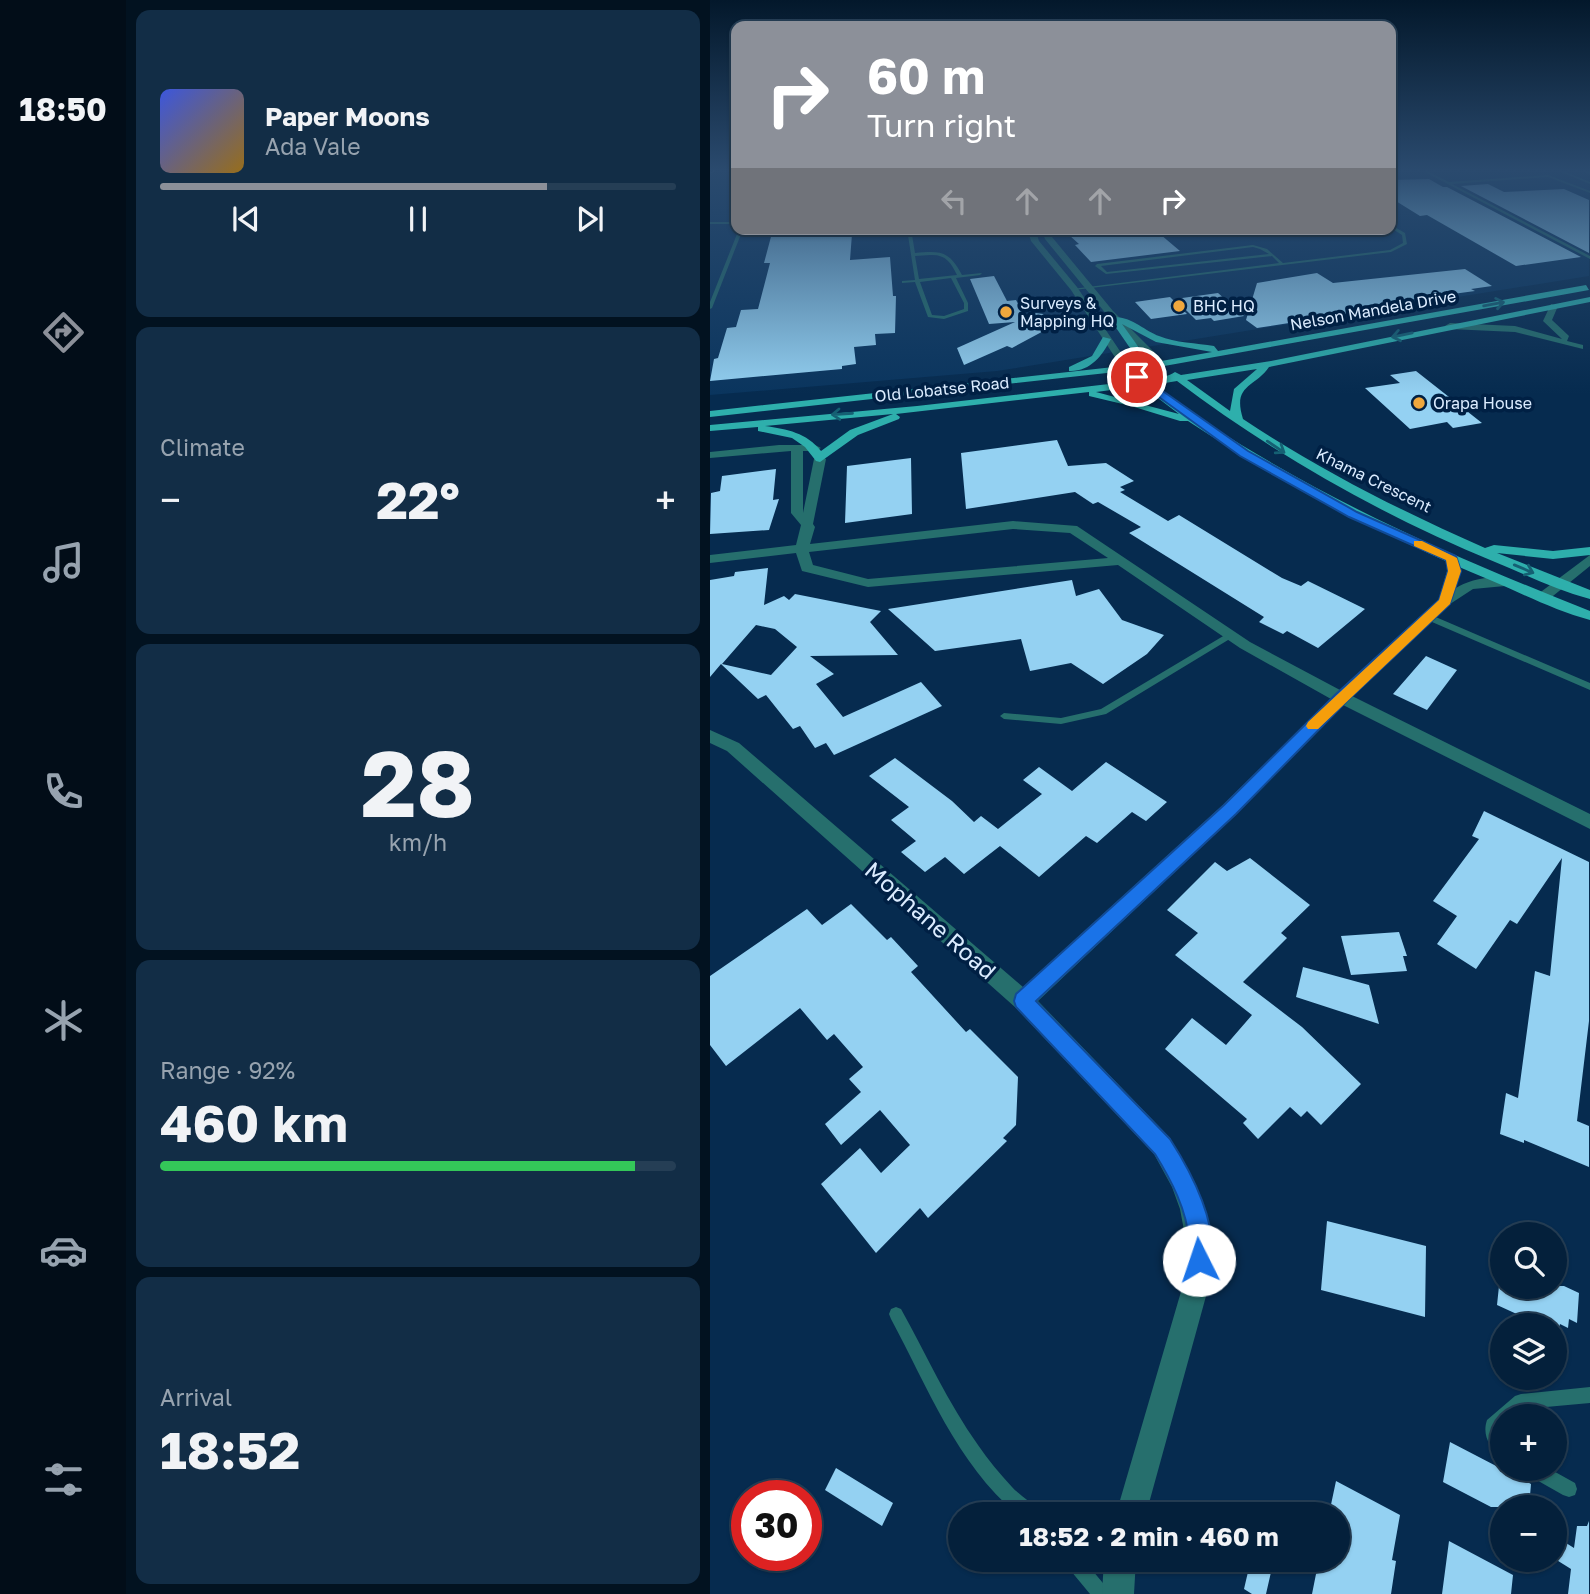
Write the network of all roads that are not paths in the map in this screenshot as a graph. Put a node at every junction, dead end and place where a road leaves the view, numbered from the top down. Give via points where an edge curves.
1 (735, 245) edge
2 (911, 245) edge
3 (1039, 245) edge
4 (1055, 245) edge
5 (1402, 245) edge
6 (1570, 245) edge
7 (912, 255) junction
8 (1272, 255) junction
9 (1165, 256) junction
10 (1590, 256) edge
11 (1282, 264) junction
12 (1175, 266) junction
13 (980, 274) dead end
14 (960, 276) junction
15 (953, 277) junction
16 (917, 281) junction
17 (904, 282) dead end
18 (1590, 285) edge
19 (1090, 287) junction
20 (1074, 289) junction
21 (1590, 299) edge
22 (1554, 306) junction
23 (710, 308) edge
24 (1115, 316) junction
25 (1449, 326) junction
26 (1106, 339) junction
27 (1255, 348) junction
28 (1341, 348) junction
29 (1585, 350) edge
30 (1271, 364) junction
31 (1154, 373) junction
32 (1049, 377) junction
33 (993, 385) junction
34 (1067, 391) junction
35 (917, 409) junction
36 (710, 414) edge
37 (1238, 422) junction
38 (734, 425) junction
39 (1204, 426) junction
40 (710, 428) edge
41 (798, 448) junction
42 (817, 453) junction
43 (710, 455) edge
44 (1260, 461) junction
45 (809, 527) junction
46 (1470, 546) junction
47 (802, 550) junction
48 (1590, 551) edge
49 (1451, 558) junction
50 (710, 559) edge
51 (1590, 559) edge
52 (1123, 561) junction
53 (1505, 582) junction
54 (1557, 583) junction
55 (1590, 596) edge
56 (1542, 597) junction
57 (1445, 601) junction
58 (1590, 616) edge
59 (1428, 617) junction
60 (1230, 635) junction
61 (1590, 687) edge
62 (1341, 698) junction
63 (1004, 716) dead end
64 (710, 736) edge
65 (1590, 822) edge
66 (1023, 1001) junction
67 (896, 1314) dead end
68 (1590, 1395) edge
69 (1519, 1404) edge
70 (1555, 1481) edge
71 (1569, 1489) dead end
72 (1013, 1502) edge
73 (1134, 1502) edge
74 (1083, 1572) edge
75 (1119, 1572) edge
76 (1101, 1594) edge
77 (1118, 1594) edge

1 - 23 lane
2 - 7 lane
3 - 20 street
4 - 19 street
5 - 11 lane via 1391,251
6 - 10 lane
7 - 14 lane via 946,254
7 - 16 lane
8 - 9 lane via 1253,246
8 - 11 lane
8 - 12 lane
9 - 12 lane
9 - 12 lane via 1097,265 1104,273
11 - 19 lane
13 - 14 lane
14 - 15 lane
15 - 16 lane
15 - 16 lane via 966,310 944,318 930,316
16 - 17 lane
27 -> 18 main road, Nelson Mandela Drive
19 - 20 lane
19 - 24 street
20 - 26 street
21 - 22 main road, Nelson Mandela Drive
22 - 25 main road, Nelson Mandela Drive
22 - 29 street via 1549,324
24 - 27 main road via 1144,334 1178,344
24 - 31 main road
25 -> 28 main road, Nelson Mandela Drive
25 - 29 street via 1515,329
26 - 31 street
26 - 32 main road via 1096,358
27 - 31 main road, Nelson Mandela Drive
28 - 30 main road, Nelson Mandela Drive
28 - 31 main road via 1304,349
30 - 31 main road, Nelson Mandela Drive
30 - 37 main road via 1239,388 1232,408
31 - 32 main road, Old Lobatse Road
31 - 33 main road via 1029,386
31 - 34 main road, Old Lobatse Road
31 - 37 main road, Khama Crescent
31 - 39 main road, Khama Crescent
31 - 44 main road
32 - 33 main road, Old Lobatse Road
33 - 36 main road, Old Lobatse Road
34 - 35 main road, Old Lobatse Road
34 - 39 main road via 1134,403
35 -> 38 main road, Old Lobatse Road
35 - 42 main road via 848,433
37 -> 46 main road, Khama Crescent via 1332,481
38 - 40 main road, Old Lobatse Road
38 - 42 main road via 801,437
39 - 44 main road, Khama Crescent
41 - 42 street
41 - 43 street
41 - 45 street via 797,513
42 - 45 street
44 - 49 main road, Khama Crescent via 1353,514
45 - 47 street
46 - 48 main road via 1553,555
46 -> 54 main road, Khama Crescent
47 - 50 street
47 - 52 street via 1013,525 1047,526 1073,529
47 - 52 street via 807,568 868,583
49 - 53 main road, Khama Crescent
49 - 57 street via 1454,571
51 - 54 street
52 - 60 street
53 - 56 main road, Khama Crescent
53 - 57 street via 1471,585
54 - 55 main road, Khama Crescent
54 - 56 street
56 - 58 main road, Khama Crescent
57 - 59 street
59 - 61 lane
59 - 62 street
60 - 62 street
60 - 63 lane via 1103,712 1061,721
62 - 65 street
62 - 66 street via 1230,809
64 - 66 street, Mophane Road via 733,747
66 - 73 street, Mophane Road via 1162,1146 1180,1173 1201,1241 1198,1278
67 - 72 lane via 960,1430
68 - 69 lane
70 - 71 lane
74 - 76 lane
75 - 77 street

